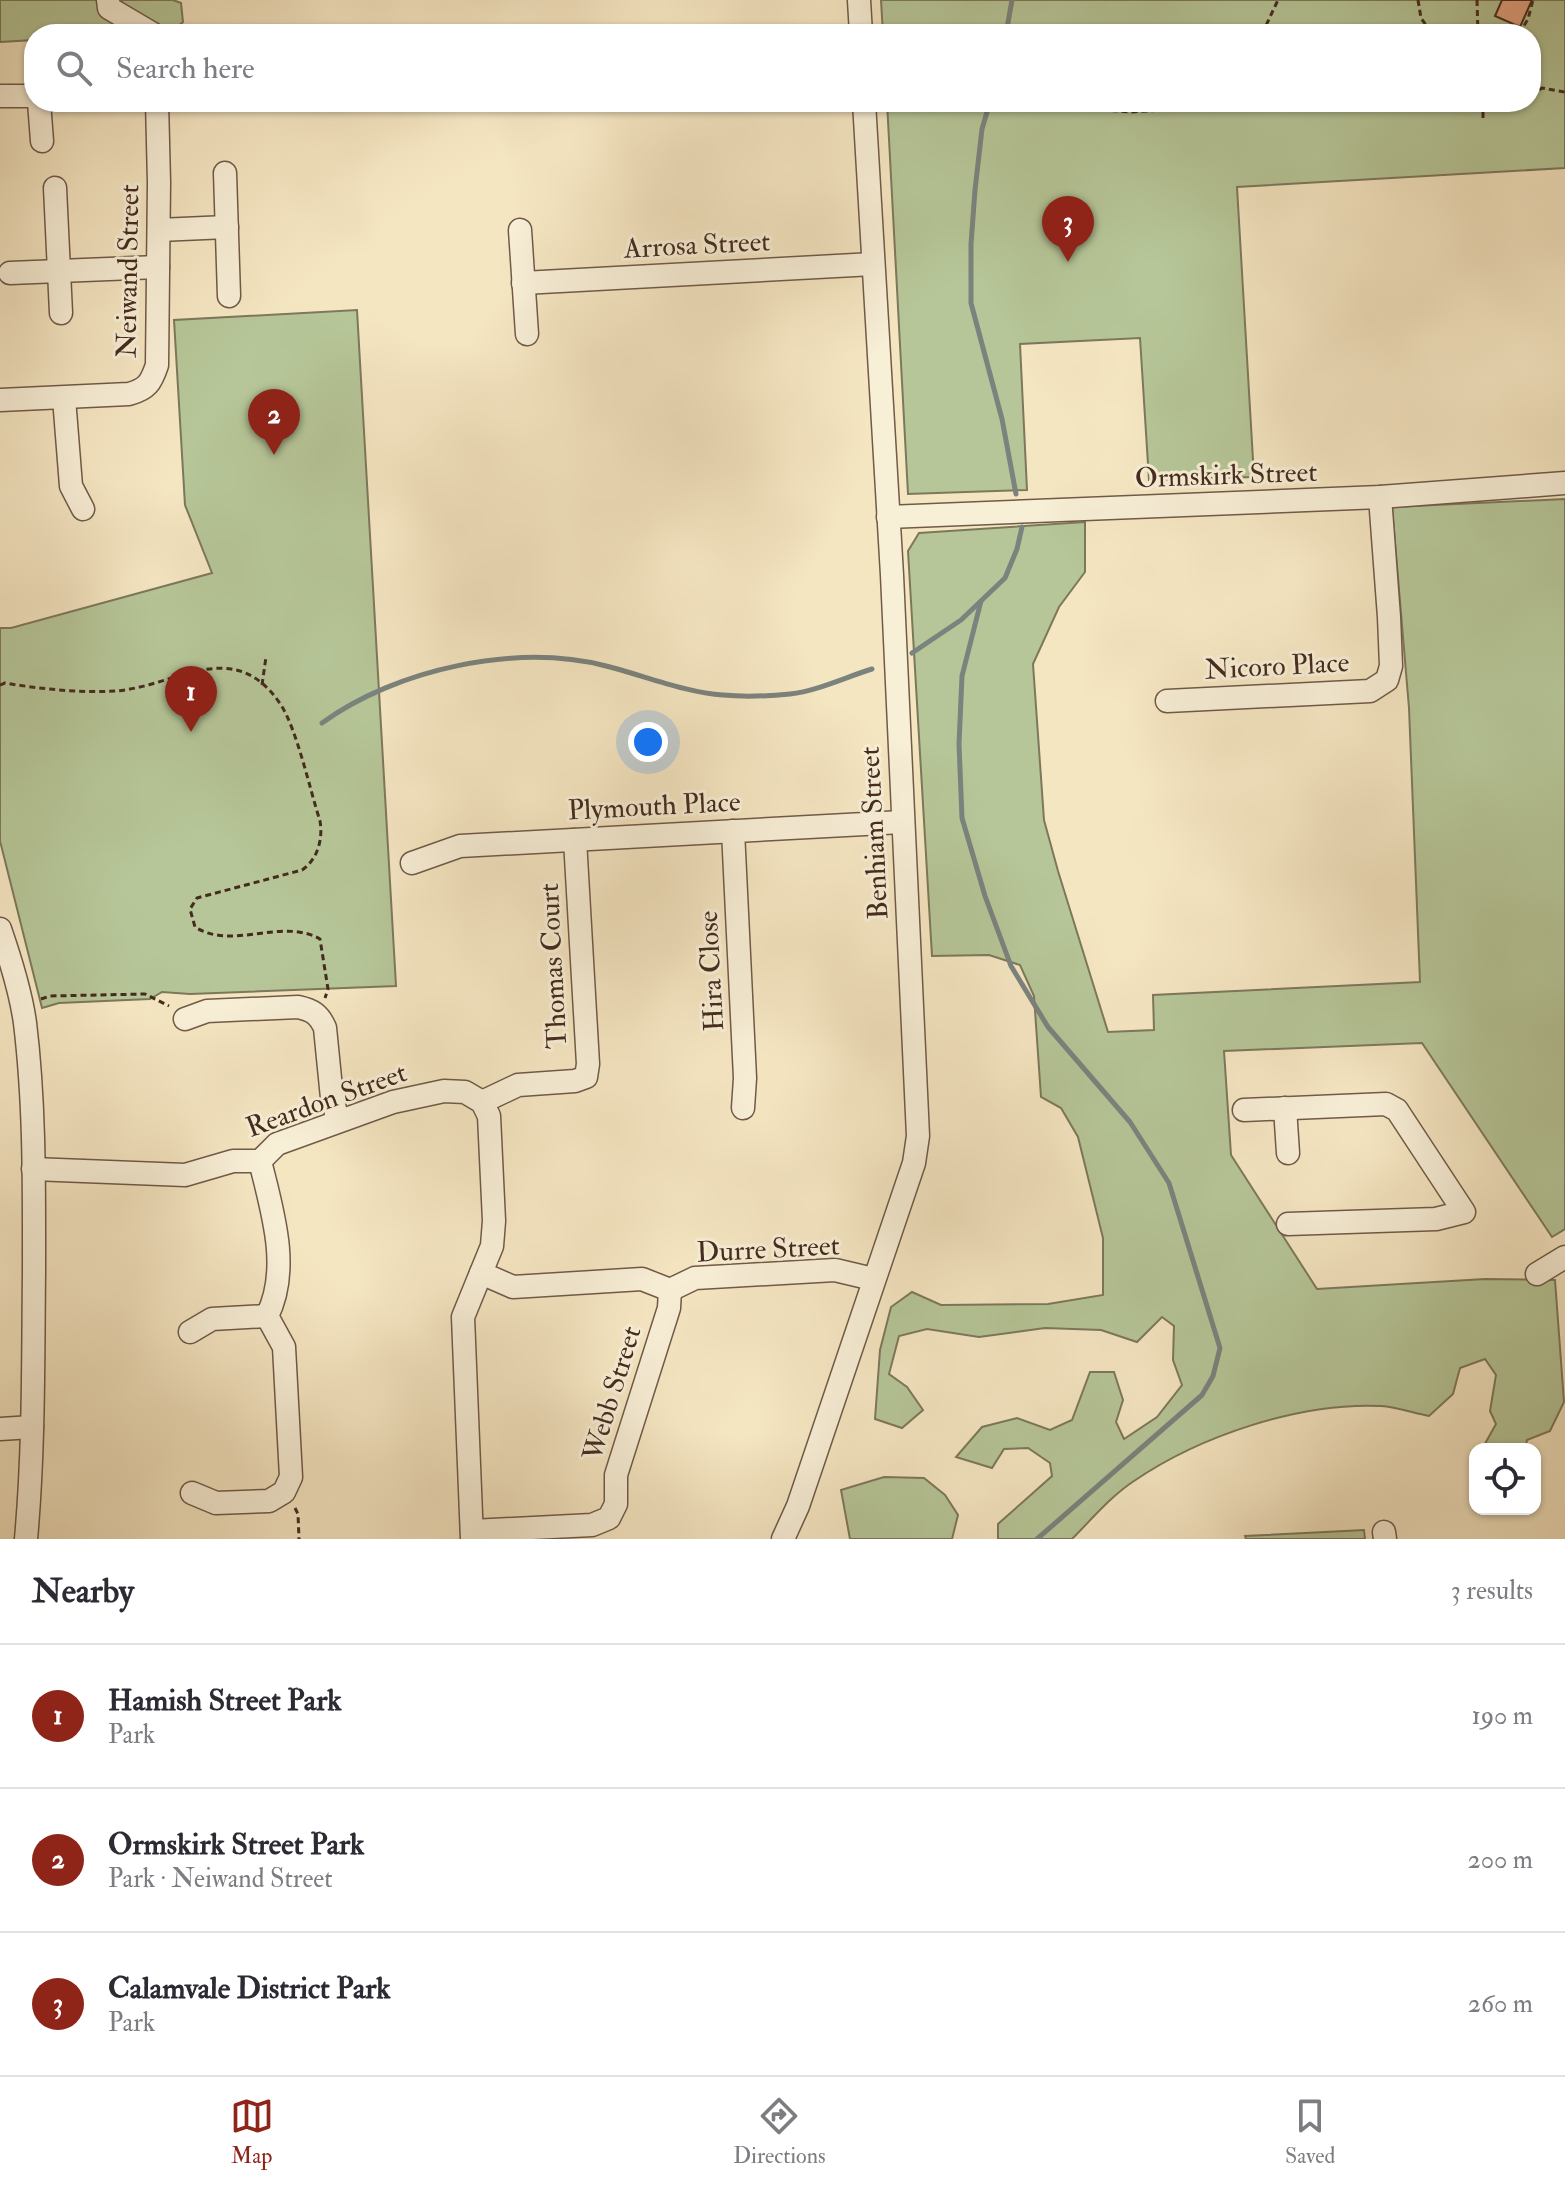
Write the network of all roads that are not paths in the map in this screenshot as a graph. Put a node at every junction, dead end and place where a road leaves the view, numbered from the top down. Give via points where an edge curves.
1 (108, 0) edge
2 (859, 0) edge
3 (136, 24) edge
4 (860, 24) edge
5 (0, 96) edge
6 (24, 96) edge
7 (40, 112) edge
8 (157, 112) edge
9 (865, 112) edge
10 (42, 141) dead end
11 (225, 173) dead end
12 (55, 188) dead end
13 (227, 227) junction
14 (159, 230) junction
15 (520, 230) dead end
16 (873, 264) junction
17 (158, 267) junction
18 (59, 271) junction
19 (10, 273) dead end
20 (523, 283) junction
21 (229, 296) dead end
22 (61, 313) dead end
23 (527, 334) dead end
24 (64, 398) junction
25 (0, 400) edge
26 (1565, 483) edge
27 (1380, 497) junction
28 (83, 509) dead end
29 (888, 517) junction
30 (1167, 701) dead end
31 (902, 822) junction
32 (733, 831) junction
33 (575, 840) junction
34 (412, 863) dead end
35 (0, 929) edge
36 (185, 1019) road end
37 (482, 1102) junction
38 (743, 1108) dead end
39 (1285, 1108) junction
40 (1244, 1110) dead end
41 (338, 1120) junction
42 (1288, 1153) dead end
43 (260, 1161) junction
44 (33, 1169) junction
45 (1288, 1224) dead end
46 (1565, 1257) edge
47 (481, 1273) junction
48 (1537, 1274) dead end
49 (873, 1279) junction
50 (670, 1290) junction
51 (267, 1316) junction
52 (190, 1332) dead end
53 (32, 1427) junction
54 (0, 1429) edge
55 (192, 1493) dead end
56 (472, 1535) edge
57 (26, 1539) edge
58 (783, 1539) edge

1 - 3 street via 109,8
2 - 4 street
5 - 6 street
7 - 10 street
8 - 14 street, Neiwand Street
9 - 16 street, Benhiam Street
11 - 13 street
12 - 18 street
13 - 14 street
13 - 21 street
14 - 17 street, Neiwand Street
15 - 20 street
16 - 20 street, Arrosa Street
16 - 29 street, Benhiam Street
17 - 18 street
17 - 24 street, Neiwand Street via 157,365 152,382 129,394
18 - 19 street
18 - 22 street
20 - 23 street
24 - 25 street, Neiwand Street
24 - 28 street via 71,486
26 - 27 street, Ormskirk Street
27 - 29 street, Ormskirk Street
27 - 30 street, Nicoro Place via 1391,666 1387,680 1370,691
29 - 31 street, Benhiam Street
31 - 32 street, Plymouth Place
31 - 49 street, Benhiam Street via 918,1136 914,1163
32 - 33 street, Plymouth Place
32 - 38 street, Hira Close
33 - 34 street, Plymouth Place via 460,846
33 - 37 street, Thomas Court via 586,1077 518,1085
35 - 44 street via 21,1007
36 - 41 street via 207,1011 310,1010 325,1028
37 - 41 street, Reardon Street via 465,1092 444,1091
37 - 47 street via 489,1116 494,1221 492,1246
39 - 40 street
39 - 42 street
39 - 45 street via 1386,1104 1397,1110 1464,1212 1436,1219
41 - 43 street, Reardon Street via 277,1144
43 - 44 street, Reardon Street via 233,1161 185,1175
43 - 51 street via 278,1250 278,1296
44 - 53 street
46 - 48 street
47 - 50 street, Durre Street via 513,1287 642,1279
47 - 56 street via 463,1317
49 - 50 street, Durre Street via 835,1270 695,1278
49 - 58 street, Benhiam Street
50 - 56 street, Webb Street via 669,1308 616,1475 616,1504 609,1518 592,1525
51 - 52 street via 212,1319
51 - 55 street via 284,1347 291,1477 284,1492 269,1501 216,1503
53 - 54 street
53 - 57 street

